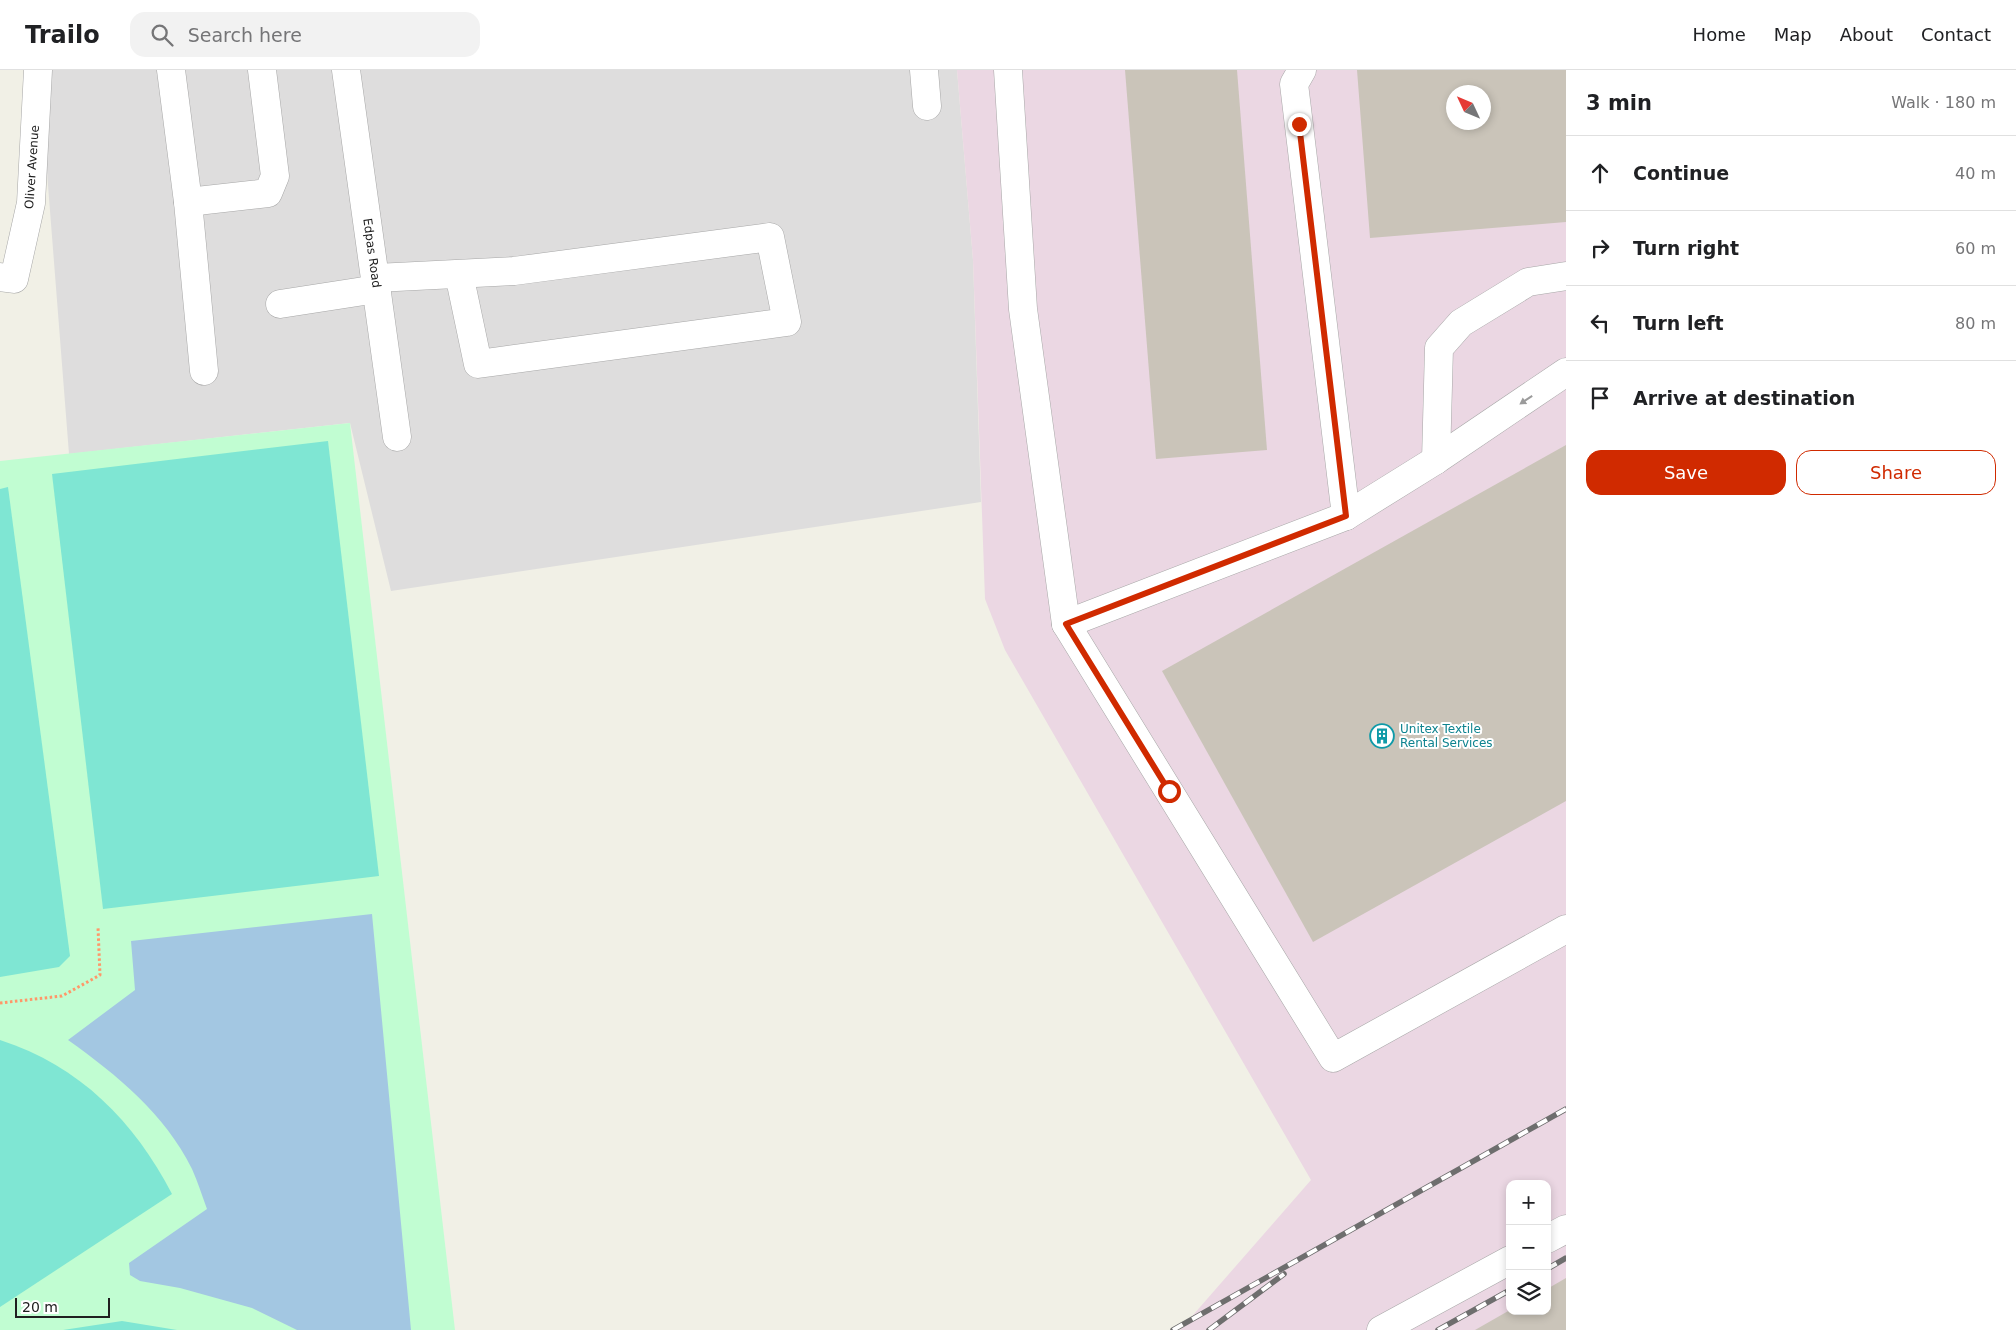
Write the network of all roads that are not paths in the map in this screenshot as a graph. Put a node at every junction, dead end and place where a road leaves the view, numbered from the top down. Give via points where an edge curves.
1 (38, 70) edge
2 (171, 70) edge
3 (262, 70) edge
4 (346, 70) edge
5 (924, 70) edge
6 (1008, 70) edge
7 (1302, 70) edge
8 (927, 106) dead end
9 (188, 202) junction
10 (459, 274) junction
11 (1566, 276) edge
12 (0, 277) edge
13 (376, 284) junction
14 (280, 304) dead end
15 (204, 371) dead end
16 (1566, 372) edge
17 (397, 437) dead end
18 (1436, 460) junction
19 (1346, 516) junction
20 (1066, 624) junction
21 (1566, 929) edge
22 (1566, 1229) edge
23 (1551, 1237) edge
24 (1506, 1262) edge
25 (1382, 1330) edge

1 - 12 street, Oliver Avenue via 31,203 14,279
2 - 9 street
3 - 9 street via 274,176 268,193
4 - 13 street, Edpas Road
5 - 8 street
6 - 20 street via 1023,309
7 - 19 street via 1294,84
9 - 15 street
10 - 10 street via 514,271 770,237 788,322 478,364
10 - 13 street
11 - 18 street via 1528,282 1460,323 1439,348
13 - 14 street
13 - 17 street, Edpas Road
16 -> 18 street
18 - 19 street
19 - 20 street
20 - 21 street via 1333,1058
22 - 23 street
24 - 25 street

